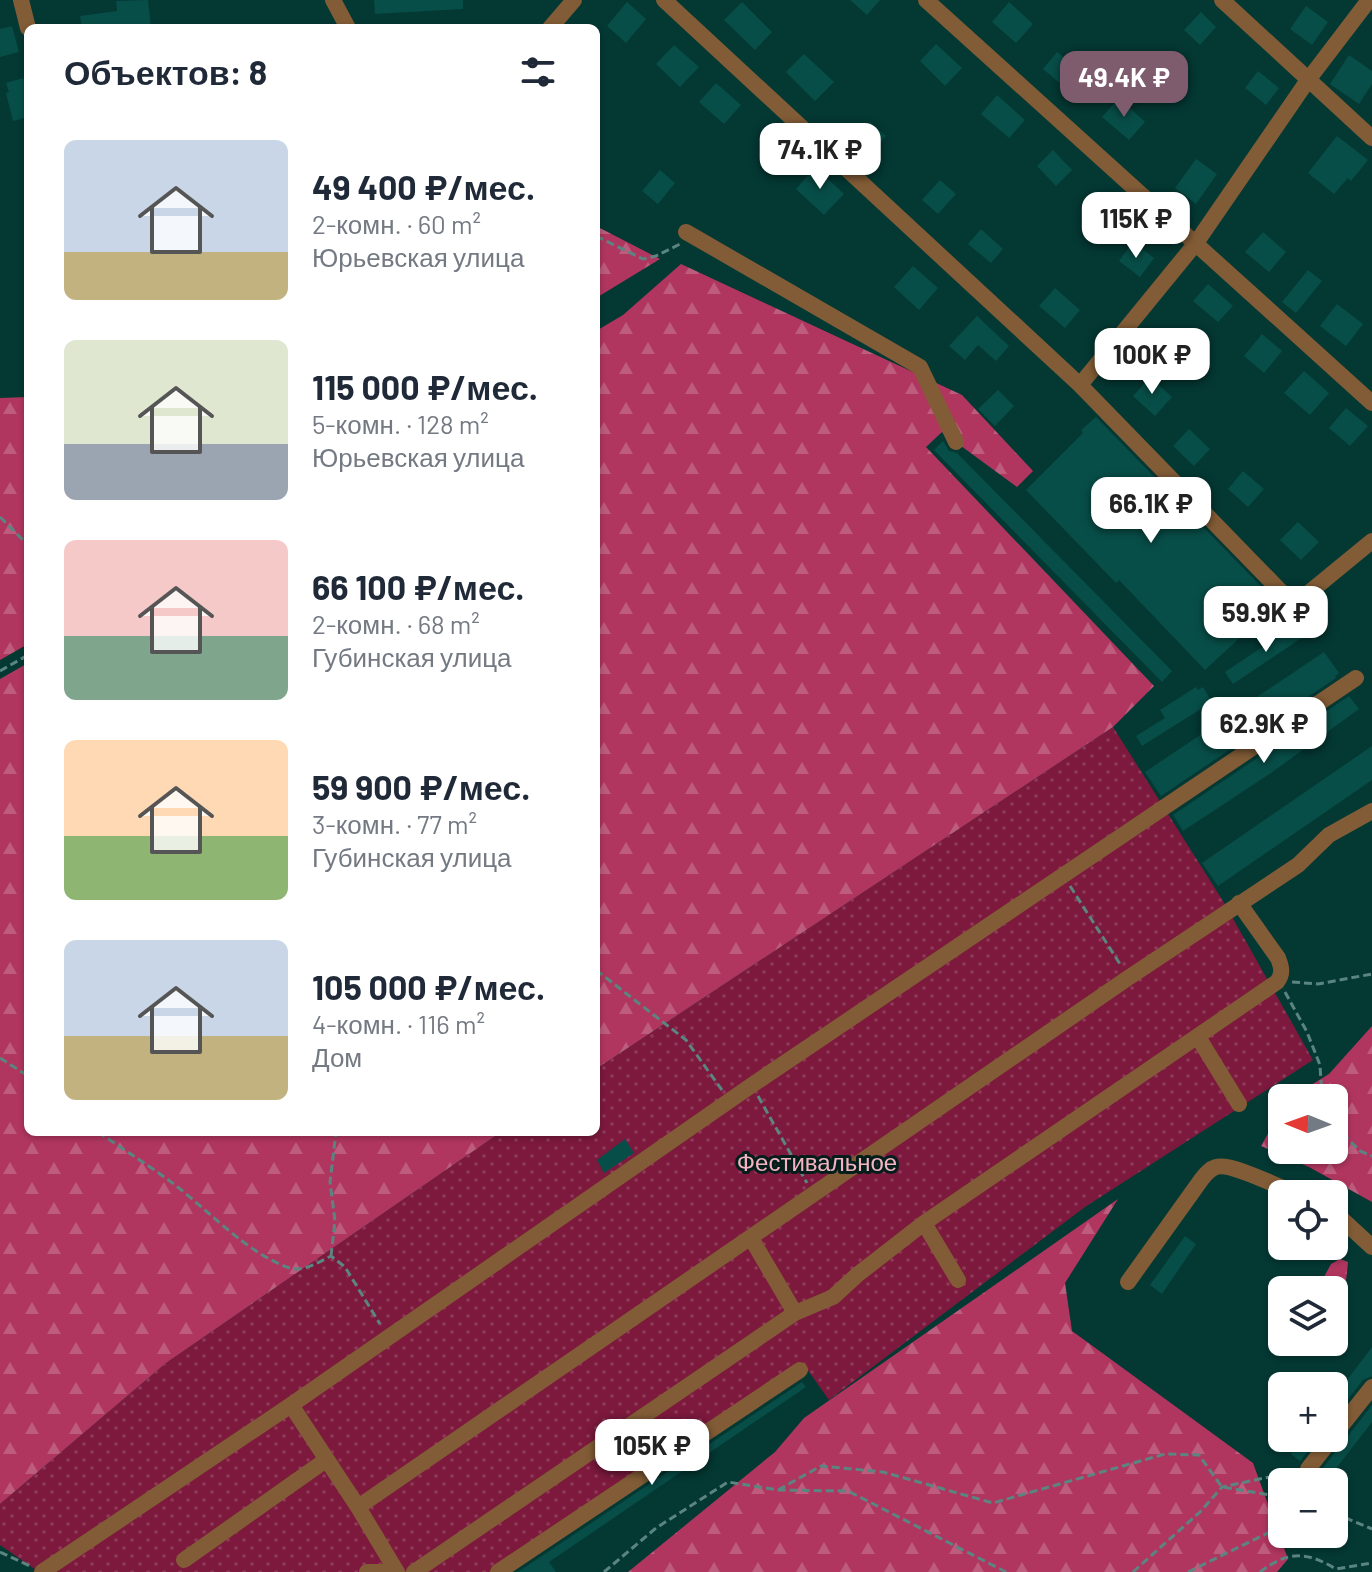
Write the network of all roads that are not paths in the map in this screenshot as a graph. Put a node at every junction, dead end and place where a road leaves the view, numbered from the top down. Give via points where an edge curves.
1 (21, 0) edge
2 (333, 0) edge
3 (574, 0) edge
4 (664, 0) edge
5 (926, 0) edge
6 (1222, 0) edge
7 (1369, 0) edge
8 (27, 24) edge
9 (346, 24) edge
10 (553, 24) edge
11 (1308, 80) junction
12 (1372, 138) edge
13 (690, 234) road end
14 (1196, 243) junction
15 (1080, 385) junction
16 (1372, 403) edge
17 (956, 442) dead end
18 (1372, 541) edge
19 (1356, 678) dead end
20 (1372, 811) edge
21 (1239, 903) junction
22 (1198, 1037) junction
23 (1239, 1104) dead end
24 (1268, 1183) edge
25 (924, 1223) junction
26 (1348, 1225) edge
27 (751, 1238) junction
28 (1372, 1247) edge
29 (958, 1280) dead end
30 (1128, 1282) dead end
31 (795, 1313) junction
32 (800, 1370) dead end
33 (1372, 1387) edge
34 (291, 1405) junction
35 (1348, 1418) edge
36 (1321, 1452) edge
37 (326, 1460) junction
38 (1309, 1468) edge
39 (358, 1507) junction
40 (184, 1560) dead end
41 (36, 1569) edge
42 (367, 1572) edge
43 (385, 1572) edge
44 (397, 1572) edge
45 (414, 1572) edge
46 (498, 1572) edge

1 - 8 street
2 - 9 street
3 - 10 street
4 - 15 street
5 - 14 street
6 - 11 street
7 - 11 street
11 - 12 street
11 - 14 street
13 - 17 street via 920,367
14 - 15 street
14 - 16 street
15 - 18 street via 1294,605
19 - 34 street via 752,1085
20 - 21 street via 1329,835 1298,865
21 - 22 street via 1278,958 1281,977
21 - 27 street
22 - 23 street
22 - 25 street
24 - 30 street via 1216,1167 1201,1180
25 - 29 street
25 - 31 street via 833,1297
26 - 28 street
27 - 31 street
27 - 39 street
31 - 45 street
32 - 46 street
33 - 35 street
34 - 37 street
34 - 41 street
36 - 38 street
37 - 39 street
37 - 40 street
39 - 44 street
42 - 43 street

